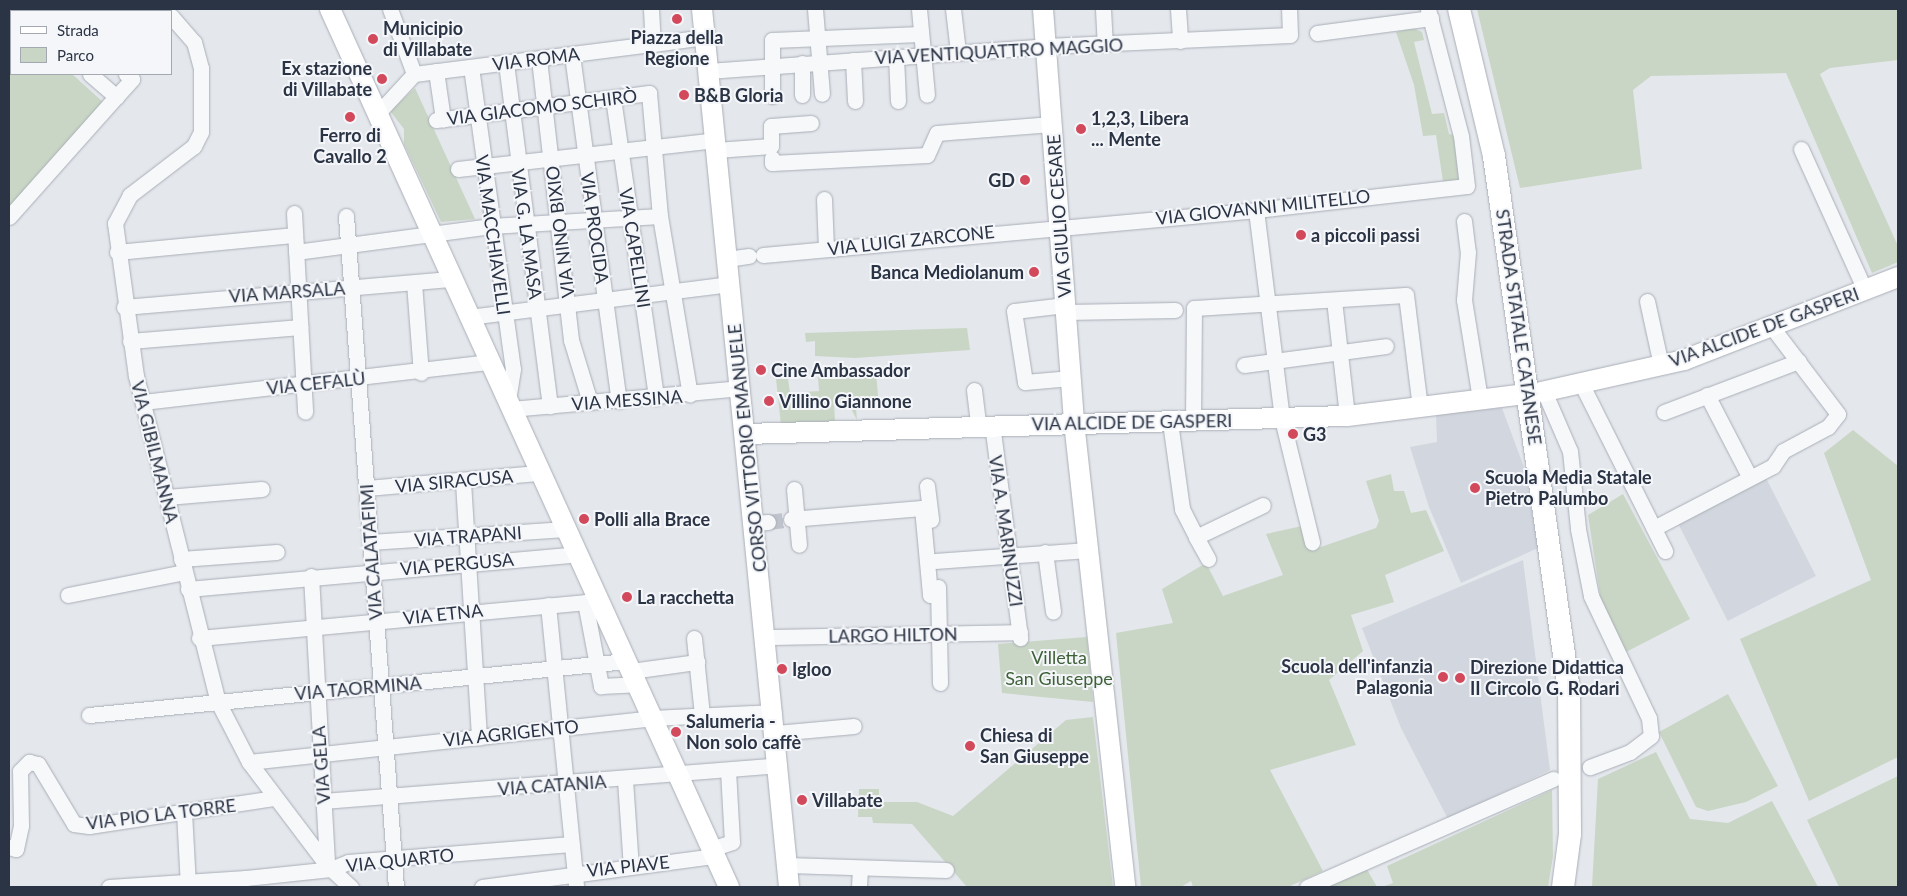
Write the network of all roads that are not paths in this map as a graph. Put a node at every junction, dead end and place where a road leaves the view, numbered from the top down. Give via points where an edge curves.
1 (330, 9) edge
2 (390, 9) edge
3 (651, 9) edge
4 (702, 9) edge
5 (815, 9) edge
6 (919, 9) edge
7 (954, 9) edge
8 (1043, 9) edge
9 (1103, 9) edge
10 (1178, 9) edge
11 (1289, 9) edge
12 (1458, 9) edge
13 (1430, 13) edge
14 (172, 17) edge
15 (922, 34) junction
16 (1316, 34) dead end
17 (705, 37) junction
18 (818, 38) junction
19 (1180, 41) junction
20 (653, 44) junction
21 (1105, 44) junction
22 (1046, 46) junction
23 (958, 52) junction
24 (572, 55) junction
25 (923, 55) junction
26 (896, 57) junction
27 (539, 59) junction
28 (853, 60) junction
29 (820, 61) junction
30 (506, 63) junction
31 (802, 63) junction
32 (773, 66) junction
33 (470, 67) junction
34 (436, 71) junction
35 (708, 71) junction
36 (414, 74) junction
37 (91, 75) edge
38 (127, 75) edge
39 (822, 94) dead end
40 (802, 95) dead end
41 (927, 95) dead end
42 (772, 96) dead end
43 (116, 97) junction
44 (613, 98) junction
45 (578, 100) junction
46 (898, 100) dead end
47 (855, 101) dead end
48 (544, 106) junction
49 (510, 110) junction
50 (377, 114) junction
51 (476, 114) junction
52 (810, 123) dead end
53 (1052, 124) junction
54 (716, 145) junction
55 (654, 146) junction
56 (619, 149) junction
57 (1801, 149) dead end
58 (585, 153) junction
59 (772, 154) junction
60 (551, 157) junction
61 (516, 161) junction
62 (483, 165) junction
63 (458, 168) dead end
64 (824, 199) dead end
65 (1256, 210) junction
66 (294, 213) dead end
67 (346, 216) dead end
68 (660, 216) junction
69 (9, 217) edge
70 (631, 218) junction
71 (592, 220) junction
72 (1464, 221) dead end
73 (559, 222) junction
74 (526, 224) junction
75 (491, 226) junction
76 (1059, 226) junction
77 (295, 235) junction
78 (432, 237) junction
79 (349, 247) junction
80 (826, 249) junction
81 (117, 252) junction
82 (296, 252) junction
83 (727, 259) junction
84 (1898, 277) edge
85 (450, 279) junction
86 (414, 282) junction
87 (730, 284) junction
88 (353, 288) junction
89 (298, 290) junction
90 (675, 290) junction
91 (1865, 290) junction
92 (642, 294) junction
93 (605, 300) junction
94 (1334, 300) junction
95 (1647, 301) dead end
96 (568, 304) junction
97 (1268, 305) junction
98 (124, 307) junction
99 (537, 308) junction
100 (1066, 308) junction
101 (1175, 310) dead end
102 (504, 313) junction
103 (469, 317) junction
104 (300, 327) junction
105 (1772, 327) junction
106 (130, 341) junction
107 (1386, 346) dead end
108 (1340, 352) junction
109 (1275, 360) junction
110 (1799, 361) junction
111 (490, 362) junction
112 (1244, 365) dead end
113 (1661, 365) junction
114 (421, 373) junction
115 (358, 378) junction
116 (1071, 378) junction
117 (304, 383) junction
118 (1581, 383) junction
119 (741, 388) junction
120 (974, 390) dead end
121 (1542, 392) joint
122 (690, 395) junction
123 (1517, 395) dead end
124 (1707, 395) junction
125 (656, 398) junction
126 (1480, 399) junction
127 (619, 401) junction
128 (142, 402) junction
129 (590, 402) junction
130 (510, 406) junction
131 (550, 406) junction
132 (1420, 406) junction
133 (305, 412) dead end
134 (1664, 412) dead end
135 (1347, 416) junction
136 (1282, 420) junction
137 (1074, 422) junction
138 (1170, 422) junction
139 (1193, 422) junction
140 (985, 424) junction
141 (746, 434) junction
142 (540, 473) junction
143 (1750, 478) junction
144 (463, 482) junction
145 (927, 486) dead end
146 (367, 488) junction
147 (262, 489) dead end
148 (794, 489) dead end
149 (167, 497) junction
150 (1263, 505) dead end
151 (794, 519) junction
152 (1654, 528) junction
153 (566, 529) junction
154 (466, 537) junction
155 (1196, 537) junction
156 (370, 542) junction
157 (1312, 542) dead end
158 (799, 545) dead end
159 (1088, 550) junction
160 (1665, 551) dead end
161 (277, 552) dead end
162 (1045, 552) junction
163 (577, 554) junction
164 (1011, 554) junction
165 (1208, 559) dead end
166 (935, 561) junction
167 (468, 563) junction
168 (183, 566) junction
169 (372, 572) junction
170 (311, 576) junction
171 (188, 589) junction
172 (938, 595) junction
173 (68, 596) dead end
174 (592, 601) junction
175 (548, 605) junction
176 (472, 610) junction
177 (1053, 611) dead end
178 (376, 621) junction
179 (312, 625) junction
180 (941, 634) junction
181 (1020, 635) joint
182 (768, 637) junction
183 (199, 638) junction
184 (694, 638) dead end
185 (697, 662) junction
186 (597, 664) junction
187 (553, 669) junction
188 (631, 672) junction
189 (475, 677) junction
190 (940, 683) dead end
191 (383, 687) junction
192 (317, 689) junction
193 (218, 702) junction
194 (774, 712) junction
195 (90, 715) dead end
196 (702, 716) junction
197 (652, 718) junction
198 (854, 726) dead end
199 (560, 728) junction
200 (776, 733) junction
201 (478, 737) junction
202 (387, 746) junction
203 (320, 753) junction
204 (248, 762) junction
205 (779, 765) junction
206 (1590, 767) dead end
207 (728, 770) junction
208 (677, 774) junction
209 (625, 780) junction
210 (1553, 780) dead end
211 (566, 784) junction
212 (391, 796) junction
213 (275, 798) junction
214 (324, 801) junction
215 (184, 812) junction
216 (571, 844) junction
217 (9, 847) edge
218 (713, 852) junction
219 (394, 858) junction
220 (329, 867) junction
221 (632, 867) junction
222 (860, 868) junction
223 (946, 870) dead end
224 (575, 880) edge
225 (792, 880) edge
226 (187, 885) edge
227 (508, 885) edge
228 (109, 887) edge
229 (351, 887) edge
230 (396, 887) edge
231 (482, 887) edge
232 (729, 887) edge
233 (859, 887) edge
234 (1125, 887) edge
235 (1307, 887) edge
236 (1563, 887) edge

1 - 50 street
2 - 36 street
3 - 20 street
4 - 17 street, CORSO VITTORIO EMANUELE
5 - 18 street
6 - 15 street
7 - 23 street
8 - 22 street, VIA GIULIO CESARE
9 - 21 street
10 - 19 street
11 - 19 street, VIA VENTIQUATTRO MAGGIO via 1290,35
12 - 236 main road, STRADA STATALE CATANESE via 1494,156 1569,690 1570,834
13 - 16 street
13 - 65 street, VIA GIOVANNI MILITELLO via 1461,136 1467,186
14 - 81 street, VIA GIBILMANNA via 194,42 201,68 201,132 194,146 130,195 120,208 115,223
15 - 18 street
15 - 25 street
17 - 20 street
17 - 35 street, CORSO VITTORIO EMANUELE
18 - 29 street
18 - 32 street via 772,40
19 - 21 street, VIA VENTIQUATTRO MAGGIO
20 - 24 street, VIA ROMA
21 - 22 street, VIA VENTIQUATTRO MAGGIO
22 - 23 street, VIA VENTIQUATTRO MAGGIO
22 - 53 street, VIA GIULIO CESARE
23 - 25 street, VIA VENTIQUATTRO MAGGIO
24 - 27 street, VIA ROMA
24 - 45 street, VIA PROCIDA
25 - 26 street, VIA VENTIQUATTRO MAGGIO
25 - 41 street
26 - 28 street, VIA VENTIQUATTRO MAGGIO
26 - 46 street
27 - 30 street, VIA ROMA
27 - 48 street, VIA NINO BIXIO
28 - 29 street, VIA VENTIQUATTRO MAGGIO
28 - 47 street
29 - 31 street, VIA VENTIQUATTRO MAGGIO
29 - 39 street
30 - 33 street, VIA ROMA
30 - 49 street, VIA G. LA MASA
31 - 32 street, VIA VENTIQUATTRO MAGGIO
31 - 40 street
32 - 35 street, VIA VENTIQUATTRO MAGGIO
32 - 42 street
33 - 34 street, VIA ROMA
33 - 51 street, VIA MACCHIAVELLI
34 - 36 street, VIA ROMA
34 - 51 street, VIA GIACOMO SCHIRÒ via 439,119
35 - 54 street, CORSO VITTORIO EMANUELE
36 - 50 street
37 - 43 street
38 - 43 street via 132,79
43 - 69 street
44 - 45 street, VIA GIACOMO SCHIRÒ
44 - 55 street, VIA GIACOMO SCHIRÒ via 649,93
44 - 56 street, VIA CAPELLINI
45 - 48 street, VIA GIACOMO SCHIRÒ
45 - 58 street, VIA PROCIDA
48 - 49 street, VIA GIACOMO SCHIRÒ
48 - 60 street, VIA NINO BIXIO
49 - 51 street, VIA GIACOMO SCHIRÒ
49 - 61 street, VIA G. LA MASA
50 - 78 street
51 - 62 street, VIA MACCHIAVELLI
52 - 59 street via 771,126
53 - 59 street via 937,133 927,155
53 - 76 street, VIA GIULIO CESARE
54 - 55 street
54 - 59 street
54 - 83 street, CORSO VITTORIO EMANUELE
55 - 56 street
55 - 68 street
56 - 58 street
56 - 70 street, VIA CAPELLINI
57 - 91 street
58 - 60 street
58 - 71 street, VIA PROCIDA
60 - 61 street
60 - 73 street, VIA NINO BIXIO
61 - 62 street
61 - 74 street, VIA G. LA MASA
62 - 63 street
62 - 75 street, VIA MACCHIAVELLI
64 - 80 street
65 - 76 street, VIA GIOVANNI MILITELLO
65 - 97 street
66 - 77 street
67 - 79 street, VIA CALATAFIMI
68 - 70 street
68 - 90 street
70 - 71 street
70 - 92 street, VIA CAPELLINI
71 - 73 street
71 - 93 street, VIA PROCIDA
72 - 126 street via 1468,252 1464,300
73 - 74 street
73 - 96 street, VIA NINO BIXIO
74 - 75 street
74 - 99 street, VIA G. LA MASA
75 - 78 street
75 - 102 street, VIA MACCHIAVELLI
76 - 80 street, VIA LUIGI ZARCONE
76 - 100 street, VIA GIULIO CESARE
77 - 81 street
77 - 82 street
78 - 79 street
78 - 85 street
79 - 82 street
79 - 88 street, VIA CALATAFIMI
80 - 83 street, VIA LUIGI ZARCONE
81 - 98 street, VIA GIBILMANNA
82 - 89 street
83 - 87 street, CORSO VITTORIO EMANUELE
84 - 91 street, VIA ALCIDE DE GASPERI
85 - 86 street, VIA MARSALA
85 - 103 street
86 - 88 street, VIA MARSALA
86 - 114 street
87 - 90 street
87 - 119 street, CORSO VITTORIO EMANUELE
88 - 89 street, VIA MARSALA
88 - 115 street, VIA CALATAFIMI
89 - 98 street, VIA MARSALA
89 - 104 street
90 - 92 street
90 - 122 street
91 - 105 street, VIA ALCIDE DE GASPERI
92 - 93 street
92 - 125 street, VIA CAPELLINI
93 - 96 street
93 - 127 street, VIA PROCIDA
94 - 97 street
94 - 108 street
94 - 132 street via 1406,294
95 - 113 street
96 - 99 street
96 - 129 street, VIA NINO BIXIO via 571,340
97 - 109 street
97 - 139 street via 1194,308
98 - 106 street, VIA GIBILMANNA
99 - 102 street
99 - 131 street, VIA G. LA MASA
100 - 101 street
100 - 116 street, VIA GIULIO CESARE
100 - 116 street via 1014,311 1025,382
102 - 103 street
102 - 130 street, VIA MACCHIAVELLI via 514,370
103 - 111 street
104 - 106 street
104 - 117 street
105 - 110 street
105 - 113 street, VIA ALCIDE DE GASPERI
106 - 128 street, VIA GIBILMANNA
107 - 108 street
108 - 109 street
108 - 135 street
109 - 112 street
109 - 136 street
110 - 124 street
110 - 143 street via 1838,414 1828,427 1783,451 1772,466
111 - 114 street, VIA CEFALÙ
111 - 130 street
113 - 118 street, VIA ALCIDE DE GASPERI
114 - 115 street, VIA CEFALÙ
115 - 117 street, VIA CEFALÙ
115 - 146 street, VIA CALATAFIMI
116 - 137 street, VIA GIULIO CESARE
117 - 128 street, VIA CEFALÙ
117 - 133 street
118 - 121 street, VIA ALCIDE DE GASPERI
118 - 152 street
119 - 122 street, VIA MESSINA
119 - 141 street, CORSO VITTORIO EMANUELE
120 - 140 street, VIA A. MARINUZZI
121 - 206 street via 1570,451 1591,596 1649,718 1651,736 1630,752
122 - 125 street, VIA MESSINA
123 - 126 street, VIA ALCIDE DE GASPERI
124 - 134 street
124 - 143 street
125 - 127 street, VIA MESSINA
126 - 132 street, VIA ALCIDE DE GASPERI
127 - 129 street, VIA MESSINA
128 - 149 street, VIA GIBILMANNA
129 - 131 street, VIA MESSINA
130 - 131 street, VIA MESSINA
130 - 142 street
132 - 135 street, VIA ALCIDE DE GASPERI
135 - 136 street, VIA ALCIDE DE GASPERI
136 - 139 street, VIA ALCIDE DE GASPERI
136 - 157 street
137 - 138 street, VIA ALCIDE DE GASPERI
137 - 140 street, VIA ALCIDE DE GASPERI
137 - 159 street, VIA GIULIO CESARE
138 - 139 street, VIA ALCIDE DE GASPERI
138 - 155 street via 1182,509
140 - 141 street, VIA ALCIDE DE GASPERI
140 - 164 street, VIA A. MARINUZZI
141 - 182 street, CORSO VITTORIO EMANUELE via 762,522
142 - 144 street, VIA SIRACUSA
142 - 153 street
143 - 152 street
144 - 146 street, VIA SIRACUSA
144 - 154 street
145 - 166 street
146 - 156 street, VIA CALATAFIMI
147 - 149 street
148 - 151 street
149 - 168 street, VIA GIBILMANNA
150 - 155 street
151 - 158 street
151 - 172 street via 922,508 930,595
152 - 160 street
153 - 154 street, VIA TRAPANI
153 - 163 street
154 - 156 street, VIA TRAPANI
154 - 167 street
155 - 165 street
156 - 169 street, VIA CALATAFIMI
159 - 162 street
159 - 234 street, VIA GIULIO CESARE
161 - 168 street
162 - 164 street
162 - 177 street
163 - 167 street, VIA PERGUSA
163 - 174 street
164 - 166 street
164 - 181 street, VIA A. MARINUZZI
166 - 172 street
167 - 169 street, VIA PERGUSA
167 - 176 street
168 - 171 street, VIA GIBILMANNA
168 - 173 street
169 - 170 street, VIA PERGUSA
169 - 178 street, VIA CALATAFIMI
170 - 171 street, VIA PERGUSA
170 - 179 street, VIA GELA
171 - 183 street, VIA GIBILMANNA
172 - 180 street
174 - 175 street, VIA ETNA
174 - 186 street
174 - 188 street
175 - 176 street, VIA ETNA
175 - 187 street
176 - 178 street, VIA ETNA
176 - 189 street
178 - 179 street, VIA ETNA
178 - 191 street, VIA CALATAFIMI
179 - 183 street, VIA ETNA
179 - 192 street, VIA GELA
180 - 181 street, LARGO HILTON
180 - 182 street, LARGO HILTON
180 - 190 street
182 - 194 street, CORSO VITTORIO EMANUELE
183 - 193 street, VIA GIBILMANNA
184 - 185 street
185 - 188 street
185 - 196 street
186 - 187 street, VIA TAORMINA
186 - 188 street, VIA TAORMINA
186 - 188 street via 601,686
187 - 189 street, VIA TAORMINA
187 - 199 street
188 - 197 street
189 - 191 street, VIA TAORMINA
189 - 201 street
191 - 192 street, VIA TAORMINA
191 - 202 street, VIA CALATAFIMI
192 - 193 street, VIA TAORMINA
192 - 203 street, VIA GELA
193 - 195 street, VIA TAORMINA
193 - 204 street, VIA GIBILMANNA
194 - 196 street, VIA AGRIGENTO
194 - 200 street, CORSO VITTORIO EMANUELE
196 - 197 street, VIA AGRIGENTO
197 - 199 street, VIA AGRIGENTO
197 - 208 street
198 - 200 street
199 - 201 street, VIA AGRIGENTO
199 - 211 street
200 - 205 street, CORSO VITTORIO EMANUELE
201 - 202 street, VIA AGRIGENTO
202 - 203 street, VIA AGRIGENTO
202 - 212 street, VIA CALATAFIMI
203 - 204 street, VIA AGRIGENTO
203 - 214 street, VIA GELA
204 - 213 street, VIA GIBILMANNA
205 - 207 street, VIA CATANIA
205 - 225 street, CORSO VITTORIO EMANUELE
207 - 208 street, VIA CATANIA
207 - 218 street, VIA PIAVE via 732,842
208 - 209 street, VIA CATANIA
208 - 218 street
209 - 211 street, VIA CATANIA
209 - 221 street
210 - 235 street via 1392,854 1360,862
211 - 212 street, VIA CATANIA
211 - 216 street
212 - 214 street, VIA CATANIA
212 - 219 street, VIA CALATAFIMI
213 - 215 street, VIA PIO LA TORRE
213 - 220 street, VIA GIBILMANNA
214 - 220 street, VIA GELA
215 - 217 street, VIA PIO LA TORRE via 90,826 74,824 38,764 29,762 20,771 22,826 16,849
215 - 226 street
216 - 219 street, VIA QUARTO
216 - 224 street
218 - 221 street, VIA PIAVE
218 - 232 street
219 - 220 street, VIA QUARTO
219 - 230 street, VIA CALATAFIMI
220 - 226 street, VIA QUARTO
220 - 229 street, VIA GIBILMANNA
221 - 224 street, VIA PIAVE
222 - 223 street
222 - 225 street
222 - 233 street
224 - 227 street, VIA PIAVE
226 - 228 street, VIA QUARTO
227 - 231 street, VIA PIAVE

